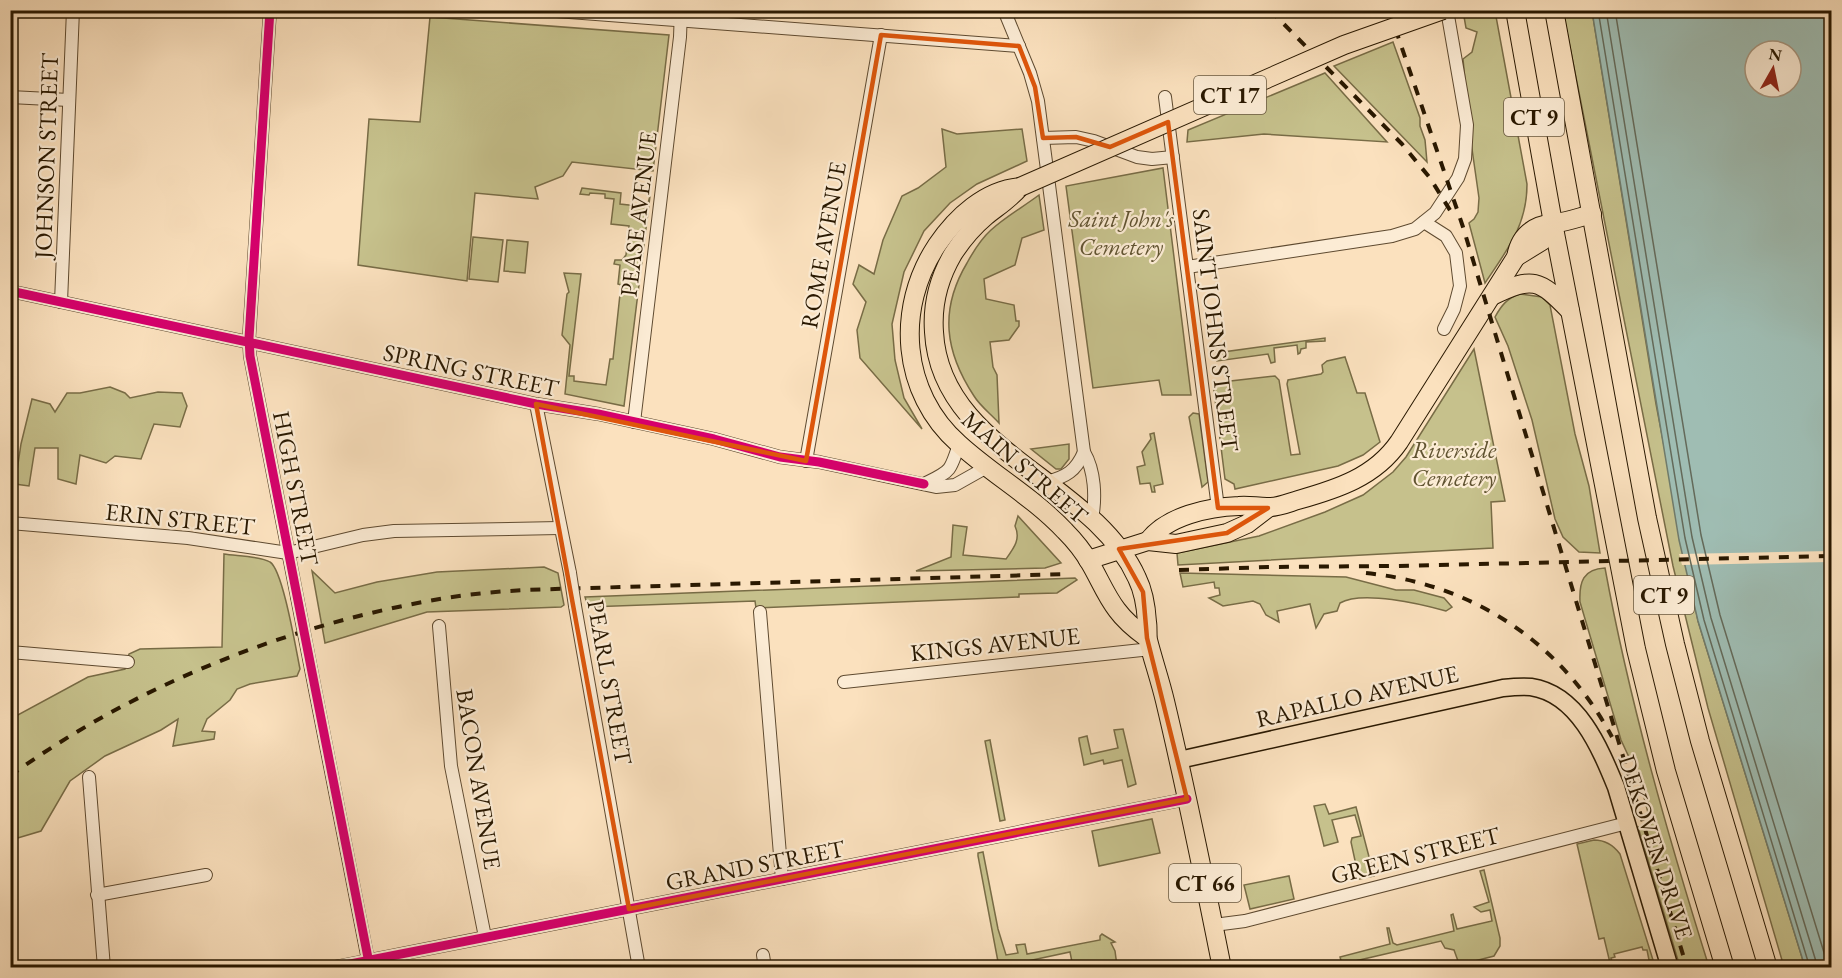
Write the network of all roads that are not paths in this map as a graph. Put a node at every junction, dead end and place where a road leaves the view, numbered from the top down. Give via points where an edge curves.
1 (73, 10) edge
2 (270, 10) edge
3 (543, 10) edge
4 (1004, 10) edge
5 (1445, 10) edge
6 (1515, 10) edge
7 (1554, 10) edge
8 (681, 15) edge
9 (881, 35) junction
10 (1019, 46) junction
11 (10, 97) edge
12 (1165, 97) dead end
13 (69, 100) junction
14 (1043, 138) junction
15 (1173, 157) junction
16 (1020, 187) junction
17 (1592, 214) junction
18 (1424, 222) junction
19 (1553, 224) junction
20 (1187, 267) junction
21 (10, 291) edge
22 (1491, 297) junction
23 (61, 303) junction
24 (1570, 311) junction
25 (1444, 329) dead end
26 (250, 343) junction
27 (536, 404) junction
28 (634, 422) junction
29 (958, 444) junction
30 (1084, 452) junction
31 (806, 461) junction
32 (987, 467) junction
33 (1046, 482) junction
34 (924, 484) junction
35 (1218, 508) junction
36 (1268, 508) junction
37 (1092, 519) junction
38 (10, 523) edge
39 (559, 528) junction
40 (1148, 541) junction
41 (1119, 549) junction
42 (288, 553) junction
43 (1089, 561) junction
44 (760, 612) dead end
45 (439, 626) dead end
46 (1149, 643) junction
47 (10, 652) edge
48 (128, 662) dead end
49 (844, 682) dead end
50 (1546, 691) joint
51 (1179, 760) junction
52 (89, 777) dead end
53 (1187, 799) junction
54 (1627, 823) junction
55 (206, 875) dead end
56 (782, 879) junction
57 (97, 895) junction
58 (629, 909) junction
59 (1214, 925) junction
60 (485, 937) junction
61 (369, 964) edge
62 (104, 968) edge
63 (330, 968) edge
64 (639, 968) edge
65 (1222, 968) edge
66 (1670, 968) edge
67 (1725, 968) edge
68 (1768, 968) edge

1 - 13 street, JOHNSON STREET
2 - 26 street, HIGH STREET
3 - 8 street
4 - 10 street
5 - 16 highway, MAIN STREET / CT 17, bridge via 1344,45
5 - 18 street via 1467,125 1467,149 1458,178 1441,206
6 - 19 highway, CT 9
7 - 17 highway, CT 9
8 - 9 street
8 - 28 street, PEASE AVENUE
9 - 10 street
9 - 31 street, ROME AVENUE
10 - 14 street via 1035,87
11 - 13 street
12 - 15 street, SAINT JOHNS STREET
13 - 23 street, JOHNSON STREET
14 - 15 street via 1076,137 1137,157
14 - 30 street
15 - 20 street, SAINT JOHNS STREET
16 - 29 highway, MAIN STREET / CT 17 via 995,193 954,225 929,258 914,296 909,334 913,370 933,414
16 - 33 highway, MAIN STREET / CT 17 via 977,224 953,254 937,292 934,335 944,376 966,412 998,444
17 - 19 highway
17 - 68 highway, CT 9 via 1647,518 1675,644
18 - 20 street via 1407,232 1366,242
18 - 25 street via 1446,236 1456,253 1460,286
19 - 22 highway via 1541,243 1516,257
19 - 24 highway, CT 9
20 - 35 street, SAINT JOHNS STREET
21 - 23 street, SPRING STREET
22 - 24 highway via 1518,284 1534,284 1551,291
22 - 36 highway via 1387,457 1353,482
23 - 26 street, SPRING STREET
24 - 67 highway, CT 9 via 1624,594 1653,722
26 - 27 street, SPRING STREET
26 - 42 street, HIGH STREET
27 - 28 street, SPRING STREET
27 - 39 street, PEARL STREET
28 - 31 street, SPRING STREET
29 - 32 highway, MAIN STREET / CT 17
29 - 34 street via 950,469
30 - 33 street via 1070,473
30 - 37 street via 1094,495
31 - 34 street, SPRING STREET
32 - 34 street, SPRING STREET via 948,487
32 - 43 highway, MAIN STREET / CT 17 via 1049,515
33 - 37 highway, MAIN STREET / CT 17
35 - 36 highway
35 - 40 highway via 1173,520
36 - 40 highway via 1227,533 1176,544
37 - 41 highway, MAIN STREET / CT 17
38 - 42 street, ERIN STREET via 188,538
39 - 42 street, ERIN STREET via 394,531
39 - 58 street, PEARL STREET, bridge
40 - 41 highway
41 - 43 highway
41 - 46 highway, MAIN STREET / CT 66 via 1142,588
42 - 61 street, HIGH STREET, bridge
43 - 46 highway, MAIN STREET via 1117,611
44 - 56 street
45 - 60 street, BACON AVENUE via 451,766
46 - 49 street, KINGS AVENUE
46 - 51 highway, MAIN STREET / CT 66
47 - 48 street
50 - 51 main road, RAPALLO AVENUE via 1532,687 1503,688
50 - 54 main road, DEKOVEN DRIVE via 1574,711 1598,746
51 - 53 highway, MAIN STREET / CT 66
52 - 57 street
53 - 56 street, GRAND STREET
53 - 59 highway, MAIN STREET / CT 66
54 - 59 street, GREEN STREET via 1245,921
54 - 66 main road, DEKOVEN DRIVE
55 - 57 street
56 - 58 street, GRAND STREET
57 - 62 street
58 - 60 street, GRAND STREET
58 - 64 street, PEARL STREET
59 - 65 highway, MAIN STREET / CT 66
60 - 61 street, GRAND STREET
61 - 63 street, GRAND STREET

